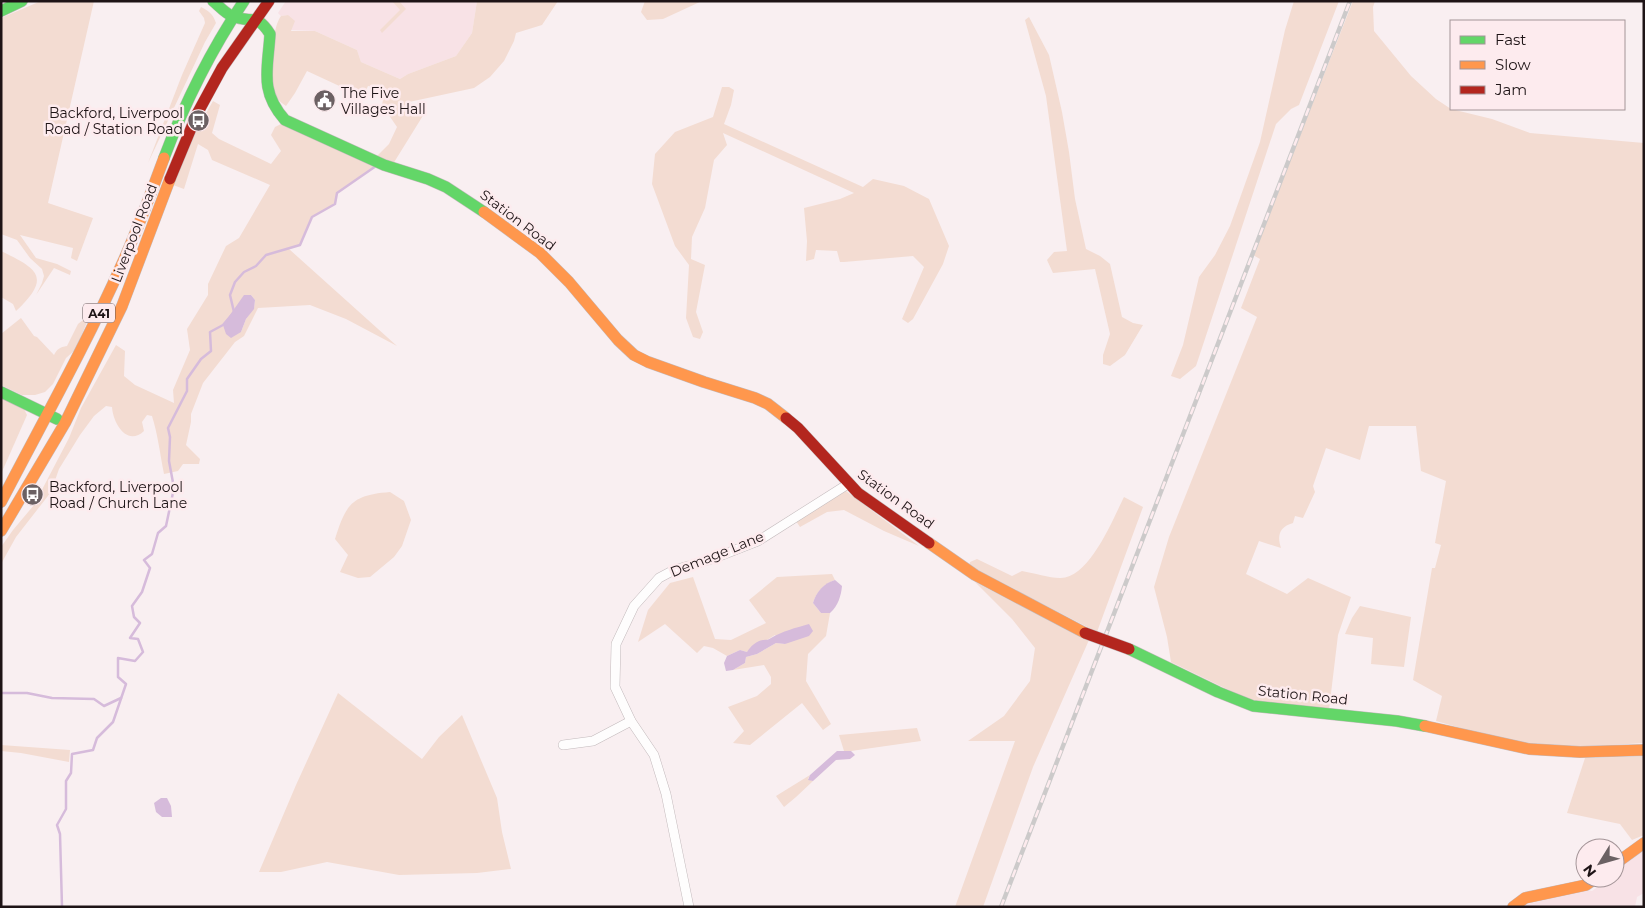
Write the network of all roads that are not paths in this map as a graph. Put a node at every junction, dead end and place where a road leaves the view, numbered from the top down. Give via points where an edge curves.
1 (22, 1) edge
2 (213, 1) edge
3 (244, 1) edge
4 (269, 1) edge
5 (1, 11) edge
6 (233, 17) junction
7 (256, 19) junction
8 (245, 35) junction
9 (269, 46) junction
10 (1, 392) edge
11 (48, 414) junction
12 (65, 423) junction
13 (848, 484) junction
14 (1, 502) edge
15 (1, 531) edge
16 (631, 721) junction
17 (562, 745) dead end
18 (1644, 750) edge
19 (1644, 844) edge
20 (1625, 857) edge
21 (1575, 887) edge
22 (689, 907) edge
23 (1513, 907) edge

1 - 5 main road
2 - 6 main road
3 - 6 main road, Liverpool Road / A41
4 - 7 main road, Liverpool Road / A41
6 - 7 main road
6 - 11 main road, Liverpool Road / A41 via 190,94 122,266
7 - 8 main road, Liverpool Road / A41
7 - 9 main road, Station Road via 270,34
8 - 9 main road via 261,37
8 - 12 main road, Liverpool Road / A41 via 222,68 197,114 122,306
9 - 13 main road, Station Road via 266,82 275,110 286,120 384,165 428,179 454,192 540,253 634,355 768,404 798,428
10 - 11 main road
11 - 12 main road
11 - 14 main road, Liverpool Road / A41
12 - 15 main road, Liverpool Road / A41
13 - 16 street, Demage Lane via 758,541 674,570 660,578 634,606 616,644 615,687
13 - 18 main road, Station Road, bridge via 974,575 1085,633 1253,706 1397,721 1529,749 1580,752
16 - 17 street via 594,741
16 - 22 street, Demage Lane via 654,755 666,794
19 - 20 main road
21 - 23 main road via 1525,898

